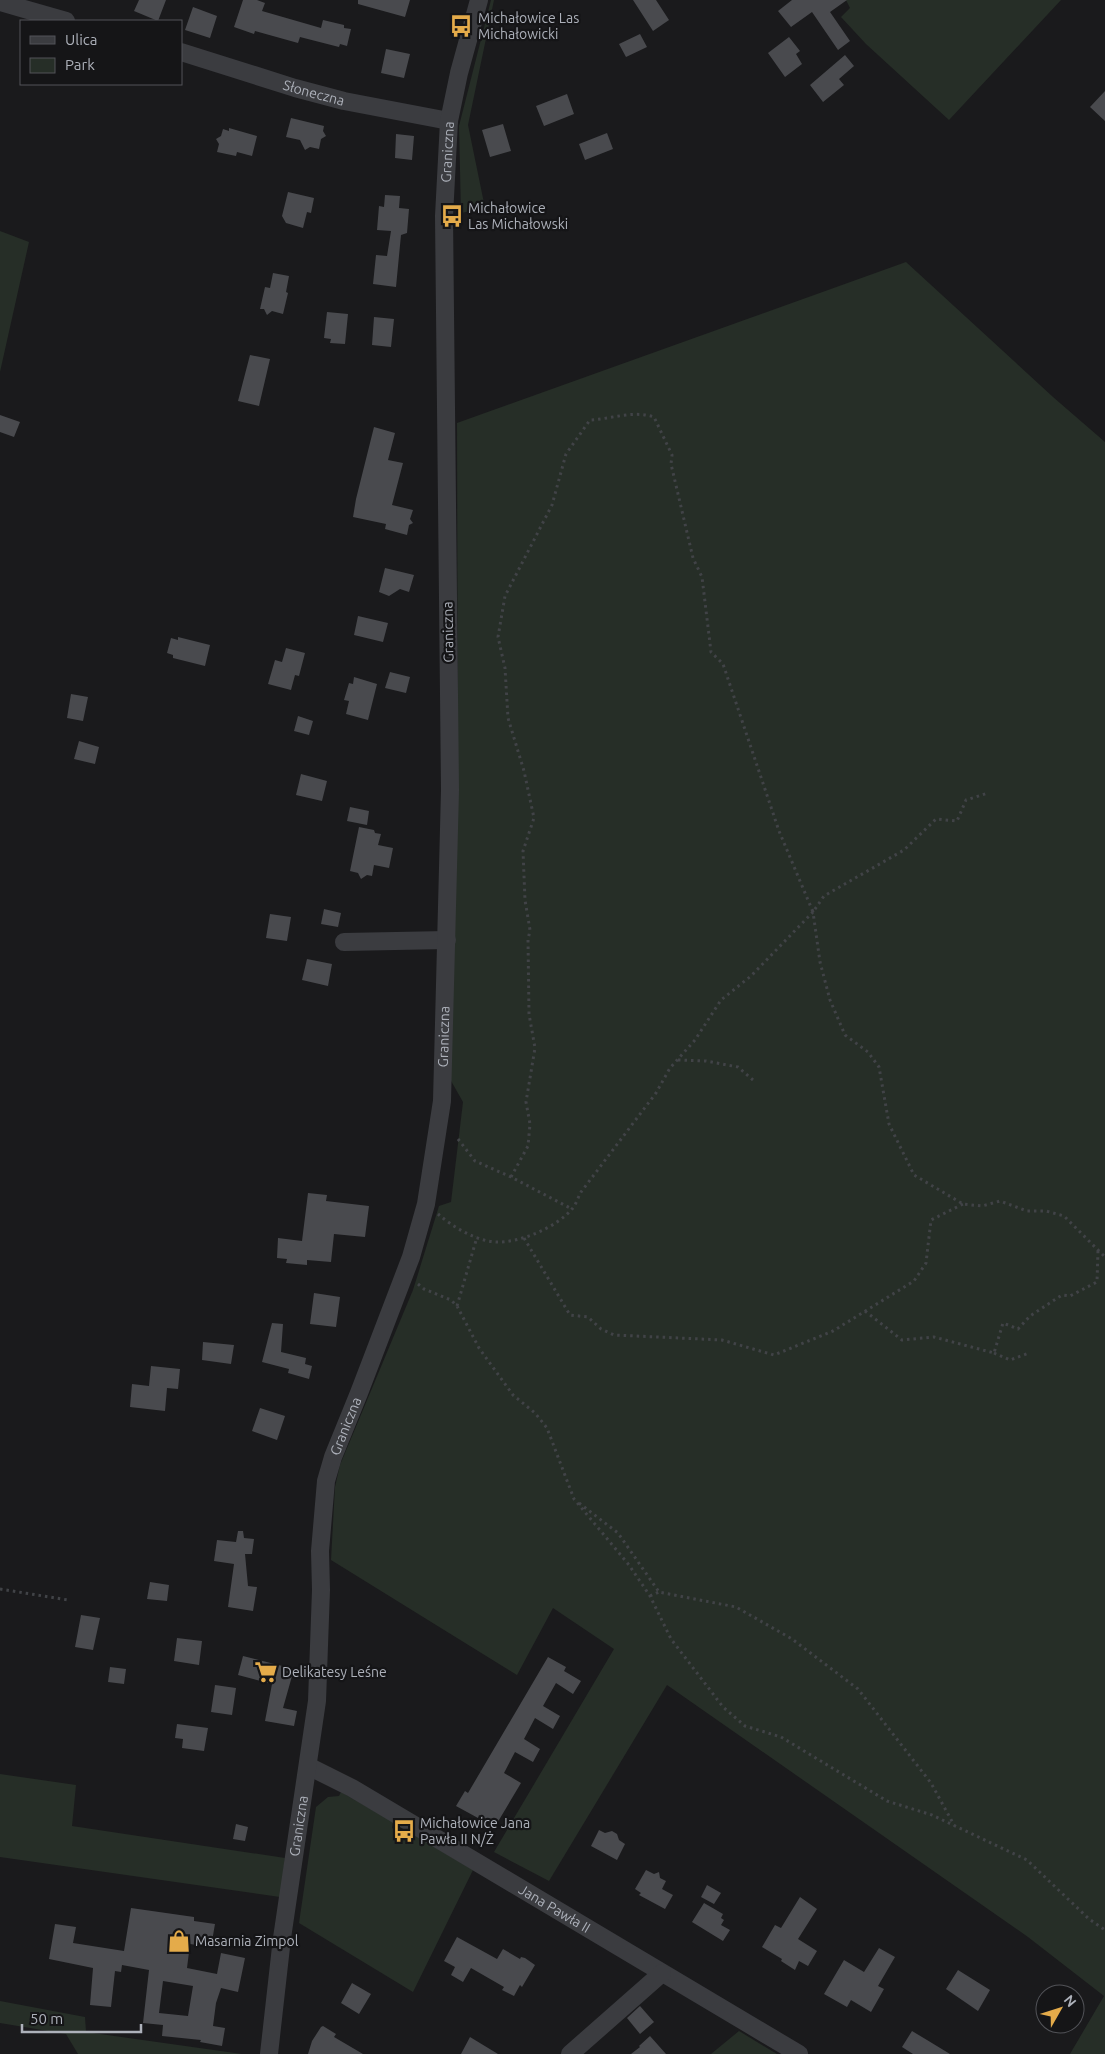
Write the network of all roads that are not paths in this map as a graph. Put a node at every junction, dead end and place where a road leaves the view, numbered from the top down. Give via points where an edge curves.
1 (479, 0) edge
2 (0, 2) edge
3 (63, 20) edge
4 (182, 52) edge
5 (449, 122) junction
6 (447, 940) junction
7 (344, 942) dead end
8 (308, 1766) junction
9 (662, 1973) junction
10 (269, 2054) edge
11 (570, 2054) edge
12 (798, 2054) edge

1 - 5 street, Graniczna
2 - 3 street
4 - 5 street, Słoneczna via 328,97
5 - 6 street, Graniczna via 444,216 450,790
6 - 7 street
6 - 8 street, Graniczna via 442,1101 426,1204 405,1274 326,1481 320,1551 319,1679
8 - 9 street, Jana Pawła II via 352,1788
8 - 10 street, Graniczna via 281,1946
9 - 11 street
9 - 12 street, Jana Pawła II

